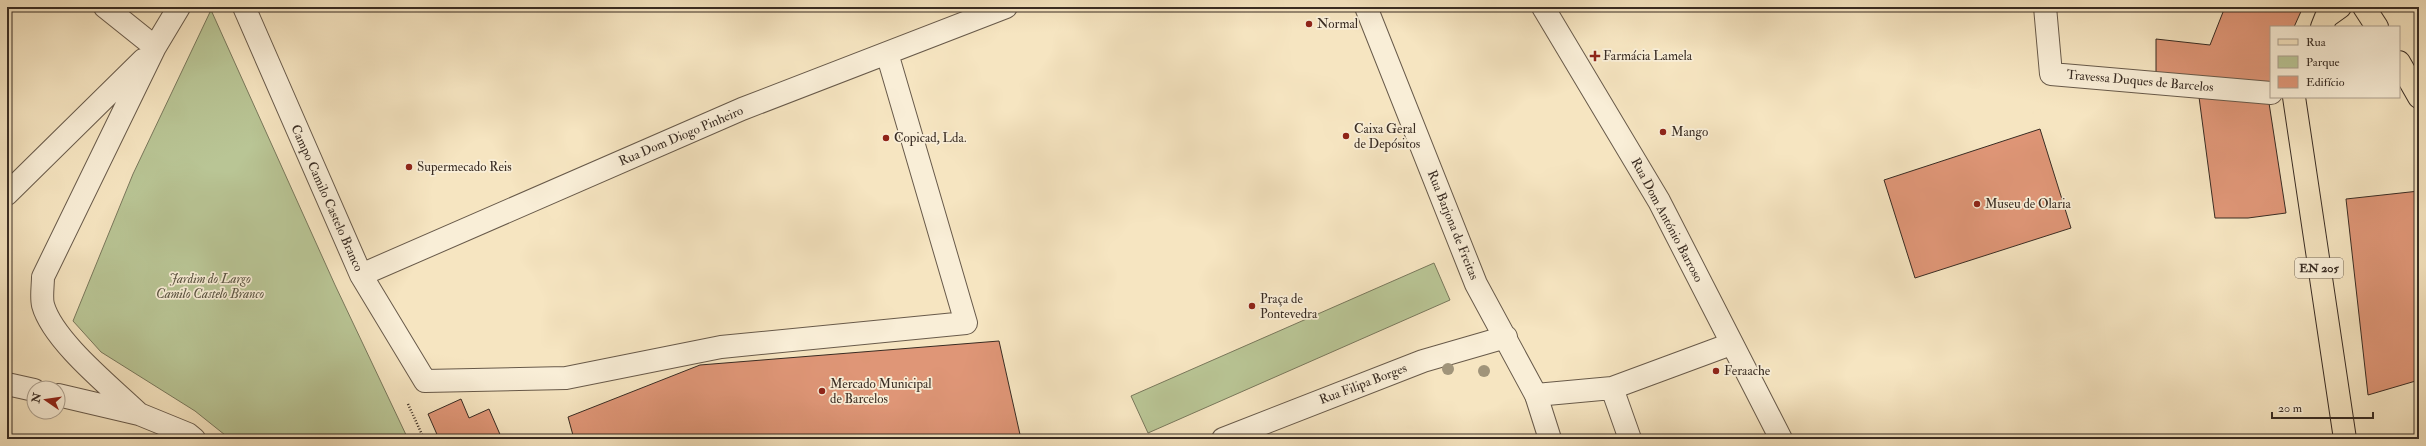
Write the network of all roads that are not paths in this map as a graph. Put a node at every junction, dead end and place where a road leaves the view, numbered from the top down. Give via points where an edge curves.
1 (106, 7) edge
2 (179, 7) edge
3 (244, 7) edge
4 (1006, 7) edge
5 (1366, 7) edge
6 (1543, 7) edge
7 (2046, 7) edge
8 (2340, 7) edge
9 (2364, 7) edge
10 (2322, 26) edge
11 (2376, 26) edge
12 (156, 48) junction
13 (887, 52) junction
14 (2400, 64) edge
15 (2270, 93) edge
16 (2419, 97) edge
17 (2294, 98) edge
18 (7, 194) edge
19 (361, 275) junction
20 (1506, 337) junction
21 (1731, 344) junction
22 (7, 384) edge
23 (26, 388) edge
24 (1612, 388) junction
25 (1536, 395) junction
26 (66, 397) edge
27 (139, 414) junction
28 (194, 439) edge
29 (1223, 439) edge
30 (1550, 439) edge
31 (1630, 439) edge
32 (1781, 439) edge
33 (2345, 439) edge

1 - 12 street
2 - 12 street
3 - 19 street, Campo Camilo Castelo Branco
4 - 13 street, Rua Dom Diogo Pinheiro
5 - 20 street, Rua Barjona de Freitas via 1476,284
6 - 21 street, Rua Dom António Barroso via 1659,201
7 - 15 street, Travessa Duques de Barcelos via 2052,74
8 - 10 main road via 2326,17
9 - 11 main road
12 - 18 street
12 - 27 street via 43,277 42,303 51,325
13 - 19 street, Rua Dom Diogo Pinheiro via 742,109
13 - 19 street, Campo Camilo Castelo Branco via 966,323 721,347 566,378 425,381
14 - 16 main road
17 - 33 main road, EN 205
20 - 25 street, Rua Barjona de Freitas
20 - 29 street, Rua Filipa Borges via 1423,361
21 - 24 street
21 - 32 street, Rua Dom António Barroso
22 - 23 street
24 - 25 street
24 - 31 street
25 - 30 street, Rua Barjona de Freitas
26 - 27 street
27 - 28 street via 188,434

